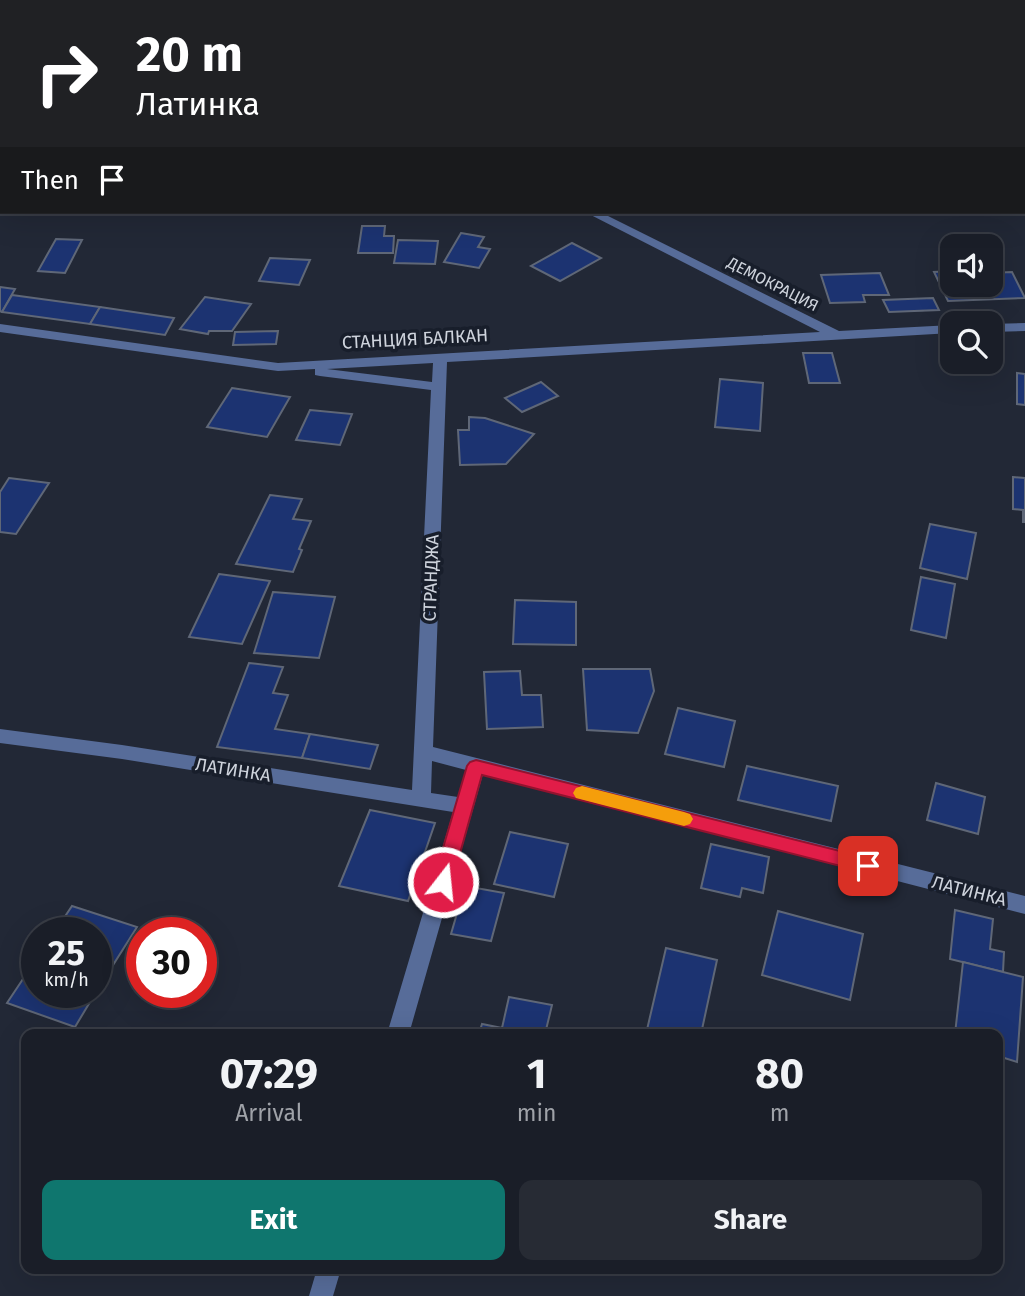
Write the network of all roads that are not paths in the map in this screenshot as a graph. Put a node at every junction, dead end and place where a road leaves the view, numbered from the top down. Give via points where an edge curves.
1 (595, 214) edge
2 (1025, 327) edge
3 (0, 328) edge
4 (1003, 328) edge
5 (940, 330) edge
6 (834, 334) junction
7 (440, 357) junction
8 (278, 367) junction
9 (439, 387) junction
10 (0, 736) edge
11 (424, 752) junction
12 (476, 766) junction
13 (421, 799) junction
14 (465, 806) junction
15 (1025, 905) edge
16 (399, 1029) edge
17 (328, 1274) edge
18 (321, 1296) edge

1 - 6 street, ДЕМОКРАЦИЯ
2 - 4 street
3 - 8 street, СТАНЦИЯ БАЛКАН
5 - 6 street, ДЕМОКРАЦИЯ
6 - 7 street, СТАНЦИЯ БАЛКАН
7 - 8 street, СТАНЦИЯ БАЛКАН
7 - 9 street, СТРАНДЖА
8 - 9 street
9 - 11 street, СТРАНДЖА
10 - 13 street, ЛАТИНКА
11 - 12 street, ЛАТИНКА
11 - 13 street, СТРАНДЖА
12 - 14 street
12 - 15 street, ЛАТИНКА
13 - 14 street, ЛАТИНКА
14 - 16 street
17 - 18 street

